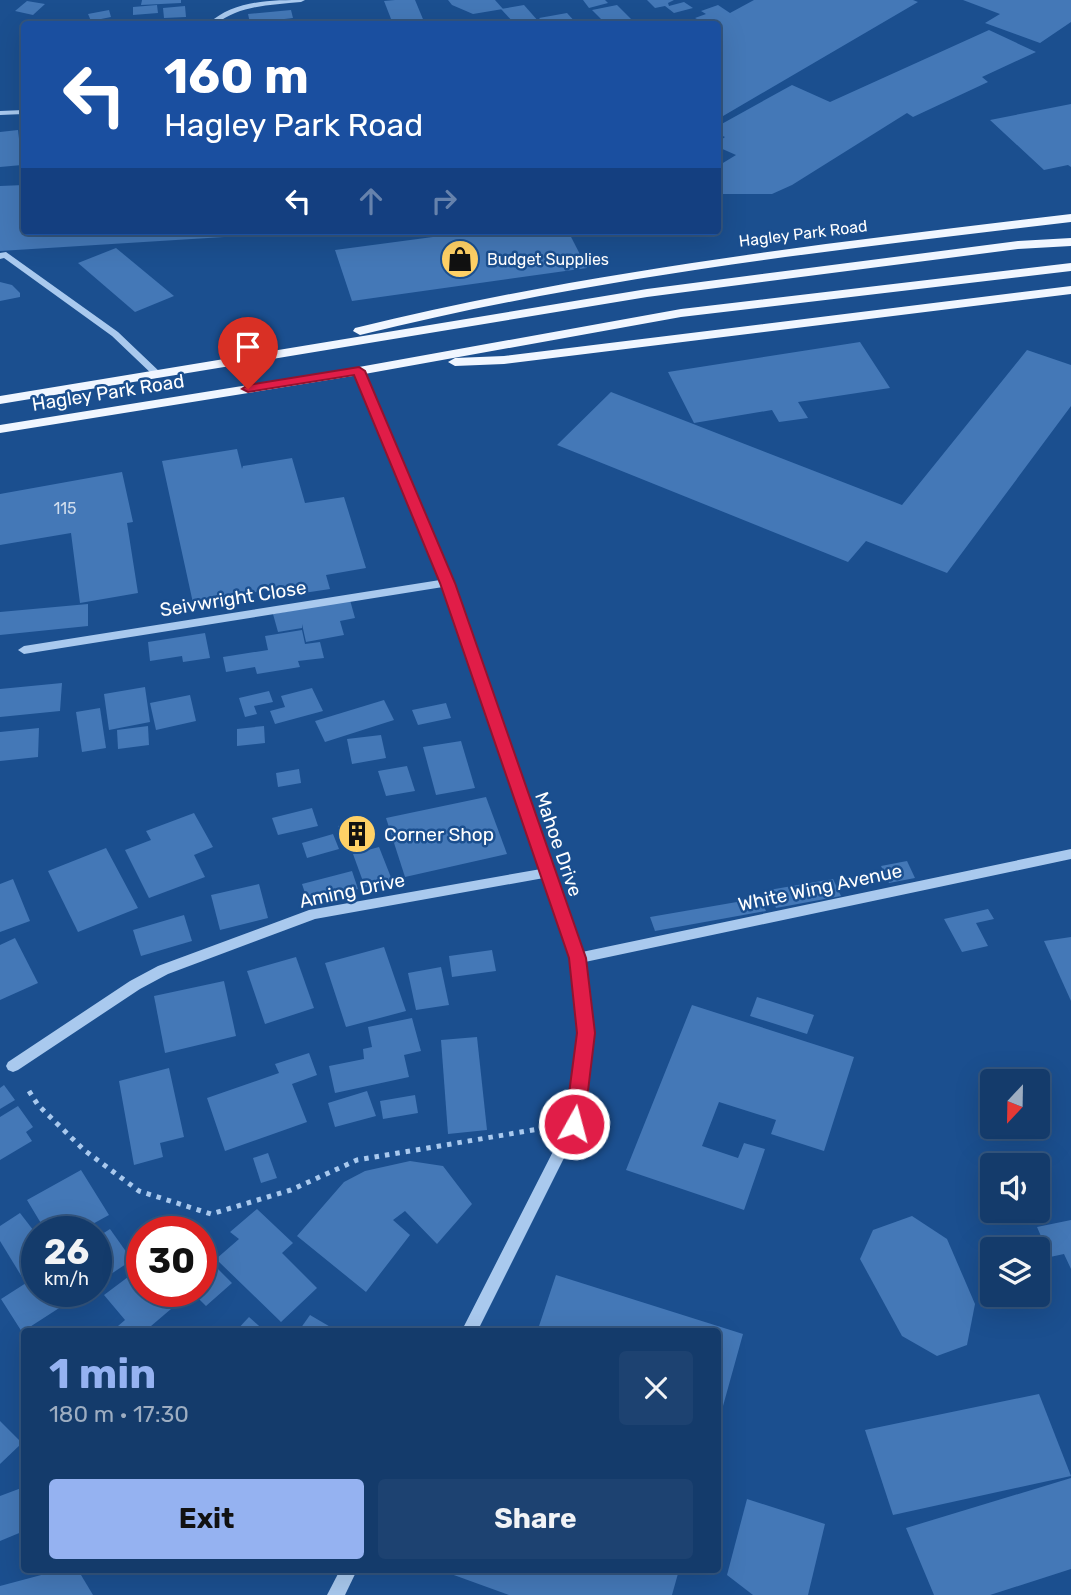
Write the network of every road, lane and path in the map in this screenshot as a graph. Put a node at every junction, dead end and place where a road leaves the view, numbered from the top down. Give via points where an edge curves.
1 (301, 0) edge
2 (261, 2) edge
3 (215, 21) edge
4 (21, 112) edge
5 (0, 113) edge
6 (1071, 218) edge
7 (1071, 242) edge
8 (0, 256) edge
9 (1071, 267) edge
10 (1071, 290) edge
11 (255, 359) junction
12 (388, 365) junction
13 (359, 371) junction
14 (158, 375) junction
15 (0, 400) edge
16 (0, 429) edge
17 (447, 583) junction
18 (24, 650) dead end
19 (1071, 855) edge
20 (546, 873) junction
21 (578, 958) junction
22 (13, 1066) joint
23 (574, 1124) junction
24 (471, 1328) edge
25 (348, 1573) edge
26 (337, 1595) edge

1 - 2 street
2 - 3 street
4 - 5 street
6 - 11 main road, Hagley Park Road via 714,262 446,308
7 - 11 main road, Hagley Park Road via 647,293
8 - 14 street via 6,255 115,334
9 - 12 main road, Hagley Park Road via 681,313
10 - 12 main road, Hagley Park Road via 504,360
11 - 14 main road, Hagley Park Road
12 - 13 main road, Hagley Park Road
13 - 16 main road, Hagley Park Road
13 - 17 street, Mahoe Drive
14 - 15 main road, Hagley Park Road
17 - 18 street, Seivwright Close
17 - 20 street, Mahoe Drive
19 - 21 street, White Wing Avenue
20 - 21 street, Mahoe Drive
20 - 22 street, Aming Drive via 314,914 163,970
21 - 23 street, Mahoe Drive via 586,1033
22 - 23 path via 38,1105 83,1150 139,1191 211,1214 291,1190 357,1160
23 - 24 street, Mahoe Drive
25 - 26 street

